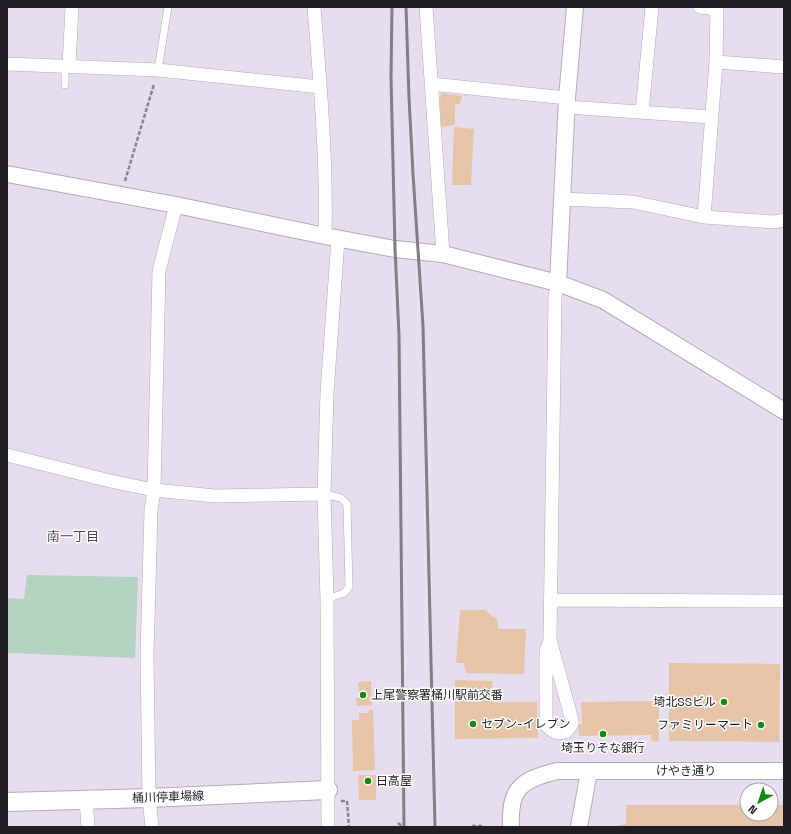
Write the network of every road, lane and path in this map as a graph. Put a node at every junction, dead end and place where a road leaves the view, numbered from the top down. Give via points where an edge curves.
1 (72, 7) edge
2 (168, 7) edge
3 (314, 7) edge
4 (426, 7) edge
5 (575, 7) edge
6 (652, 7) edge
7 (700, 7) edge
8 (717, 8) edge
9 (716, 62) junction
10 (7, 64) edge
11 (67, 66) junction
12 (784, 67) edge
13 (158, 70) junction
14 (431, 84) junction
15 (65, 85) dead end
16 (320, 87) junction
17 (567, 102) junction
18 (642, 112) junction
19 (712, 118) junction
20 (7, 174) edge
21 (121, 195) junction
22 (562, 199) junction
23 (176, 205) junction
24 (704, 218) junction
25 (784, 220) edge
26 (332, 238) junction
27 (443, 254) junction
28 (558, 283) junction
29 (784, 411) edge
30 (7, 455) edge
31 (154, 490) junction
32 (324, 494) junction
33 (327, 599) junction
34 (550, 600) junction
35 (784, 601) edge
36 (550, 640) junction
37 (589, 771) junction
38 (784, 771) edge
39 (328, 790) junction
40 (149, 798) junction
41 (86, 799) junction
42 (347, 801) dead end
43 (7, 802) edge
44 (398, 823) dead end
45 (473, 826) edge
46 (484, 826) dead end
47 (88, 827) edge
48 (152, 827) edge
49 (328, 827) edge
50 (349, 827) edge
51 (403, 827) edge
52 (511, 827) edge
53 (579, 827) edge

1 - 11 street
2 - 13 lane
3 - 16 street
4 - 14 street
5 - 17 street
6 - 18 street
7 - 8 street
8 - 9 street
9 - 12 street
9 - 19 street
10 - 11 street
11 - 13 street
11 - 15 lane
13 - 16 street
13 - 21 path
14 - 17 street
14 - 27 street
16 - 26 street via 326,198
17 - 18 street
17 - 22 street
18 - 19 street
19 - 24 street
20 - 21 street
21 - 23 street
22 - 24 street via 632,202
22 - 28 street
23 - 26 street
23 - 31 street via 159,271
24 - 25 street via 774,222
26 - 27 street
26 - 32 street
27 - 28 street
28 - 29 street via 603,300
28 - 34 street via 555,304
30 - 31 street
31 - 32 street via 215,496
31 - 40 street via 146,655
32 - 33 street
32 - 33 lane via 341,498 347,504 349,587 344,593
33 - 39 street
34 - 35 street
34 - 36 street
36 - 36 street via 572,720 566,732 559,733 546,725 546,651
37 - 38 street, けやき通り
37 - 52 street, けやき通り via 557,771 541,775 520,786 513,798
37 - 53 street
39 - 40 main road, 桶川停車場線
39 - 49 street
40 - 41 main road, 桶川停車場線
40 - 48 street
41 - 43 main road, 桶川停車場線
41 - 47 street
42 - 50 path
44 - 51 path
45 - 46 path

